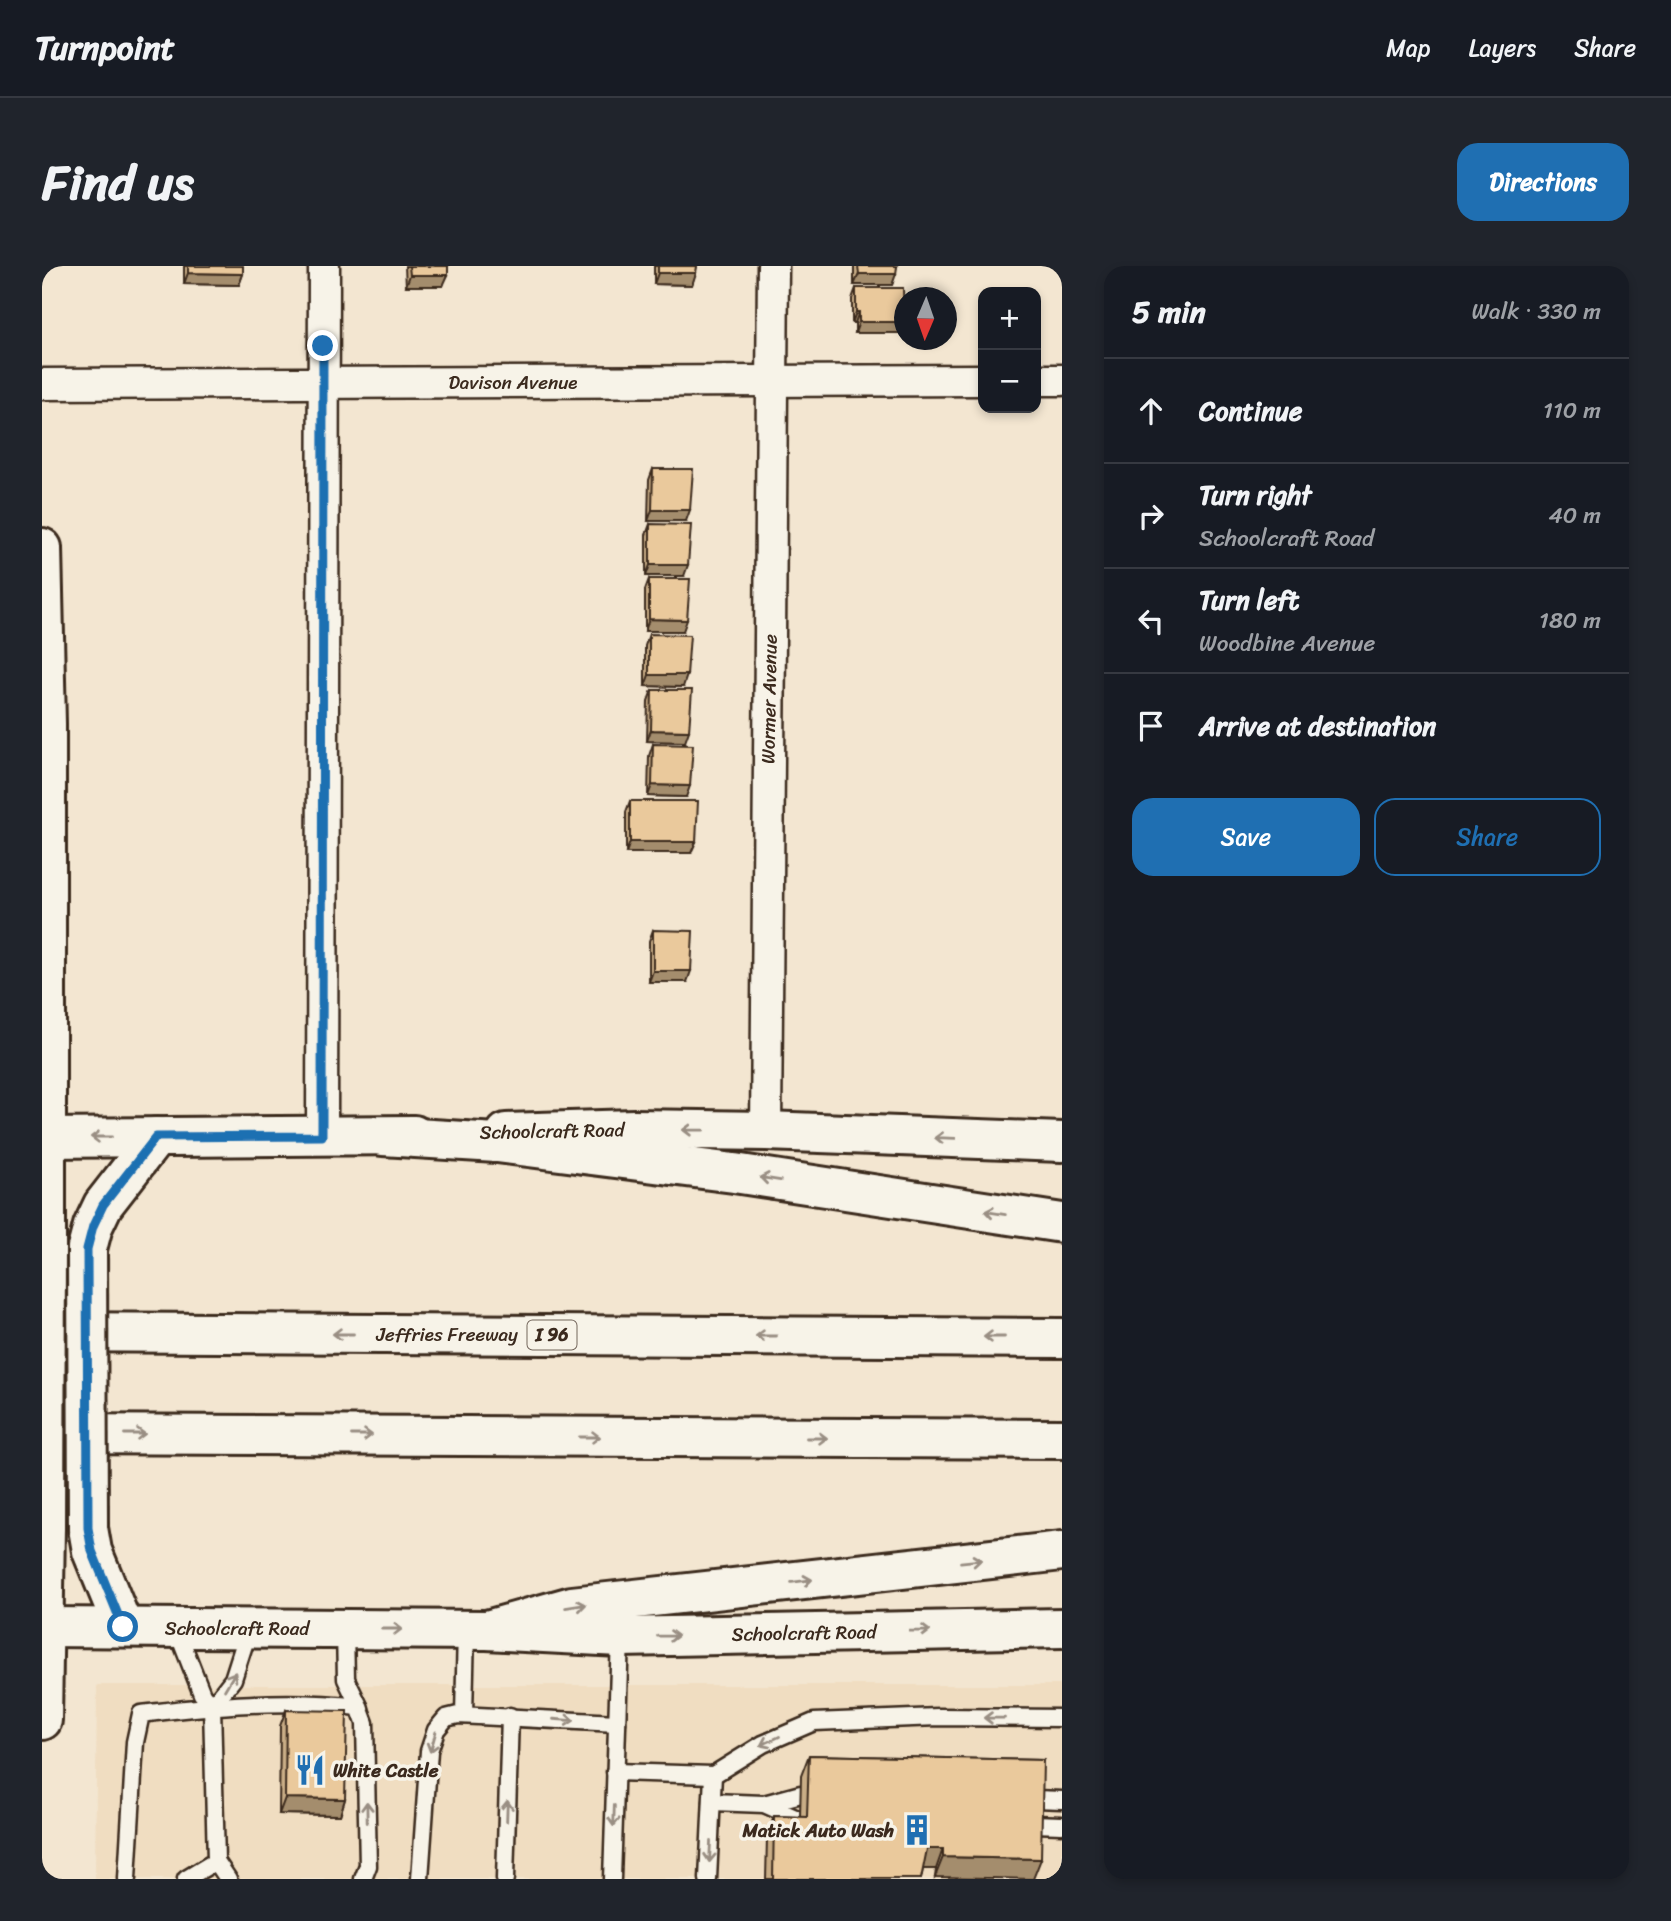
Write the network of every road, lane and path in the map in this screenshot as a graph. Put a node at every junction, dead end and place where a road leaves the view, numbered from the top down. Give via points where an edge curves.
1 (324, 266) edge
2 (773, 266) edge
3 (772, 380) junction
4 (978, 380) edge
5 (1041, 380) edge
6 (1062, 380) edge
7 (324, 383) junction
8 (42, 384) edge
9 (42, 548) edge
10 (44, 970) edge
11 (766, 1131) junction
12 (322, 1136) junction
13 (383, 1136) junction
14 (156, 1137) junction
15 (44, 1138) edge
16 (1062, 1142) edge
17 (1062, 1223) edge
18 (42, 1332) edge
19 (1062, 1338) edge
20 (42, 1434) edge
21 (1062, 1439) edge
22 (1062, 1551) edge
23 (42, 1627) edge
24 (123, 1627) junction
25 (176, 1628) junction
26 (249, 1628) junction
27 (1062, 1628) edge
28 (345, 1629) junction
29 (476, 1630) junction
30 (620, 1637) junction
31 (212, 1706) junction
32 (360, 1708) junction
33 (464, 1715) junction
34 (510, 1717) junction
35 (1062, 1718) edge
36 (42, 1720) edge
37 (617, 1723) junction
38 (615, 1772) junction
39 (713, 1775) junction
40 (801, 1794) dead end
41 (1035, 1799) edge
42 (1062, 1800) edge
43 (712, 1802) junction
44 (764, 1804) junction
45 (800, 1821) edge
46 (1034, 1824) edge
47 (1062, 1825) edge
48 (216, 1861) junction
49 (127, 1879) edge
50 (186, 1879) edge
51 (228, 1879) edge
52 (363, 1879) edge
53 (420, 1879) edge
54 (505, 1879) edge
55 (612, 1879) edge
56 (708, 1879) edge

1 - 7 street
2 - 3 street, Wormer Avenue
3 - 4 street, Davison Avenue
3 - 7 street, Davison Avenue
3 - 11 street, Wormer Avenue
5 - 6 street
7 - 8 street, Davison Avenue
7 - 12 street
9 - 10 main road
10 - 15 main road
11 -> 13 main road, Schoolcraft Road via 634,1129
16 -> 11 main road, Schoolcraft Road
12 - 13 main road, Schoolcraft Road
12 - 14 main road, Schoolcraft Road
17 -> 13 main road via 747,1175 497,1143
14 -> 15 main road, Schoolcraft Road
14 - 24 main road, bridge via 103,1205 87,1249 88,1528 92,1551
15 - 23 main road, bridge
19 -> 18 main road, Jeffries Freeway / I 96
20 -> 21 main road
29 -> 22 main road via 572,1606
23 - 24 main road, Schoolcraft Road
23 - 36 main road
24 - 25 main road, Schoolcraft Road
25 - 26 main road, Schoolcraft Road
25 - 31 lane via 202,1694
26 - 28 main road, Schoolcraft Road
31 -> 26 lane via 233,1679
30 -> 27 main road, Schoolcraft Road
28 -> 29 main road, Schoolcraft Road
28 - 32 lane via 346,1679
29 - 30 main road, Schoolcraft Road
29 - 33 lane
30 - 37 lane
31 - 32 lane via 321,1703
31 - 48 lane
31 - 49 lane via 141,1714 135,1742
52 -> 32 lane via 368,1866 367,1801 365,1723
33 - 34 lane
33 -> 53 lane via 446,1718 429,1751
34 -> 37 lane
54 -> 34 lane
35 -> 39 lane via 814,1722 763,1744
37 - 38 lane
38 - 39 lane
38 -> 55 lane
39 - 43 lane
40 - 44 lane
41 - 42 lane
43 - 44 lane
43 -> 56 lane
44 - 45 lane
46 - 47 lane
48 - 50 lane
48 - 51 lane

